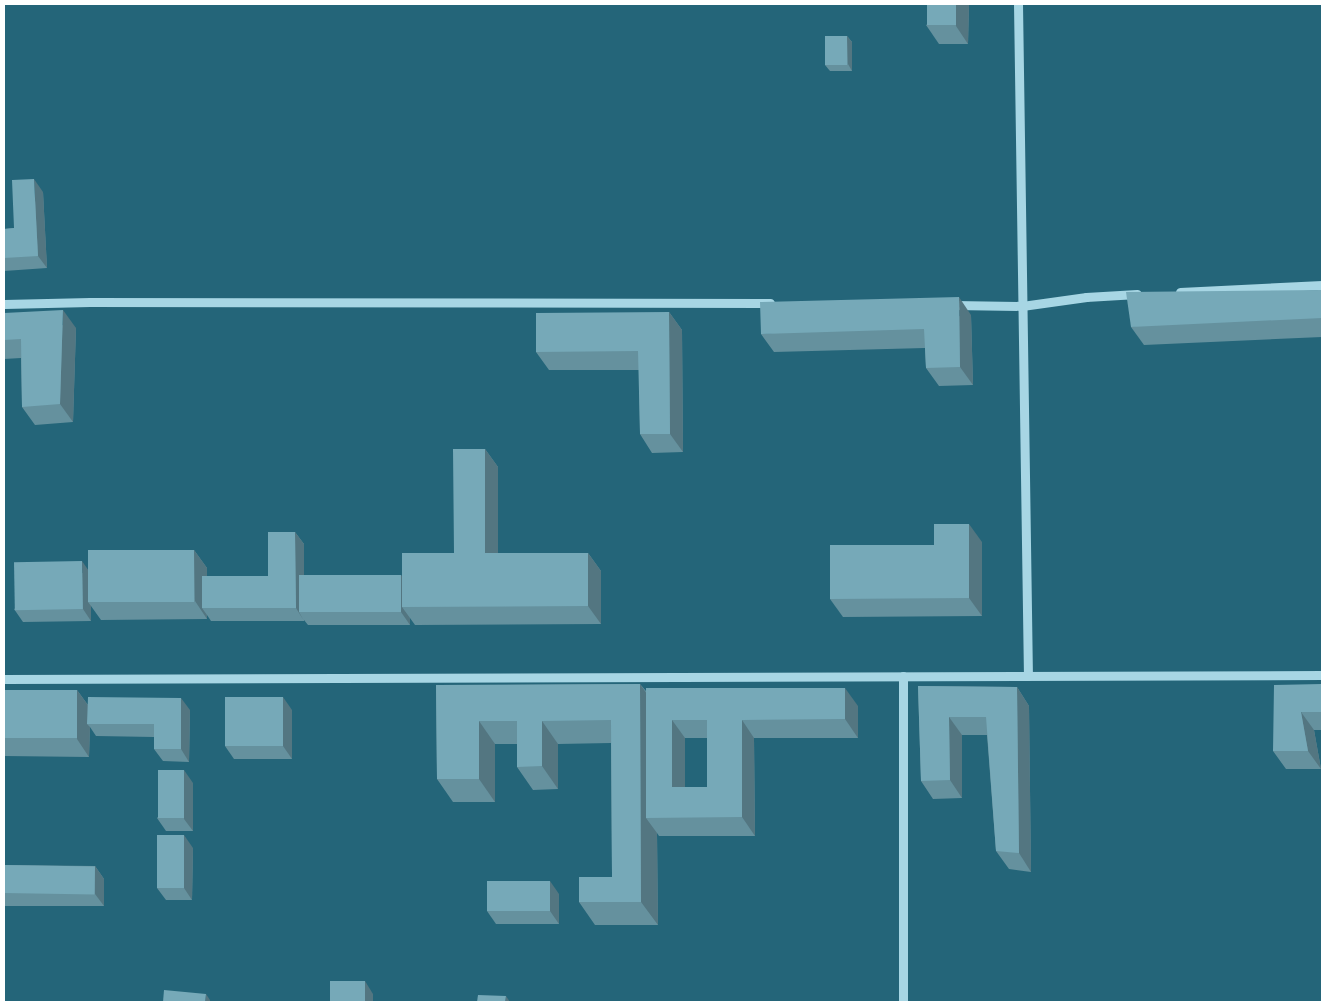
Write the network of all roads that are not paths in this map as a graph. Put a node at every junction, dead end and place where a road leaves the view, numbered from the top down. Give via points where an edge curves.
1 (1018, 4) edge
2 (1322, 285) edge
3 (1165, 293) edge
4 (1145, 294) edge
5 (784, 303) edge
6 (4, 304) edge
7 (943, 305) edge
8 (1022, 306) junction
9 (1322, 675) edge
10 (902, 676) junction
11 (1028, 676) junction
12 (4, 679) edge
13 (903, 1002) edge

1 - 8 street
2 - 3 street
4 - 8 street via 1086,297
5 - 6 street
7 - 8 street
8 - 11 street
9 - 11 street
10 - 11 street
10 - 12 street
10 - 13 street

